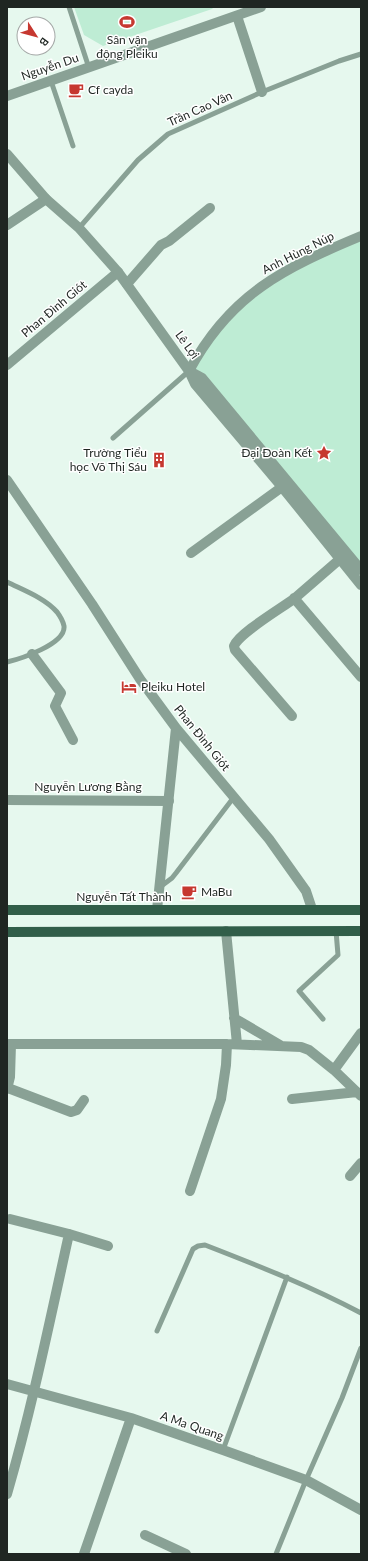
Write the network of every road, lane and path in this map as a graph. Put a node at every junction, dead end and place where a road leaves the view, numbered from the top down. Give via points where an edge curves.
1 (69, 7) edge
2 (261, 7) edge
3 (249, 9) edge
4 (237, 16) junction
5 (361, 54) edge
6 (89, 68) junction
7 (51, 81) junction
8 (262, 92) junction
9 (7, 96) edge
10 (73, 146) dead end
11 (7, 154) edge
12 (46, 199) junction
13 (210, 208) dead end
14 (7, 226) edge
15 (79, 228) junction
16 (361, 236) edge
17 (118, 272) junction
18 (127, 284) junction
19 (7, 365) edge
20 (189, 371) junction
21 (113, 438) dead end
22 (7, 480) edge
23 (282, 487) junction
24 (191, 553) dead end
25 (344, 556) junction
26 (361, 570) edge
27 (7, 582) edge
28 (361, 585) edge
29 (294, 598) junction
30 (32, 654) junction
31 (7, 662) edge
32 (361, 677) edge
33 (292, 716) dead end
34 (176, 728) junction
35 (73, 740) dead end
36 (234, 796) junction
37 (7, 800) edge
38 (168, 801) junction
39 (159, 887) junction
40 (7, 910) edge
41 (157, 910) junction
42 (312, 910) junction
43 (361, 910) edge
44 (226, 931) junction
45 (336, 931) junction
46 (361, 931) edge
47 (7, 932) edge
48 (234, 1018) junction
49 (323, 1019) dead end
50 (361, 1033) edge
51 (9, 1044) edge
52 (232, 1044) junction
53 (281, 1046) junction
54 (334, 1070) junction
55 (7, 1089) edge
56 (359, 1094) edge
57 (292, 1099) dead end
58 (84, 1100) dead end
59 (361, 1163) edge
60 (350, 1176) dead end
61 (190, 1191) dead end
62 (10, 1219) dead end
63 (69, 1234) junction
64 (108, 1246) dead end
65 (287, 1277) junction
66 (361, 1313) edge
67 (157, 1331) dead end
68 (361, 1348) edge
69 (7, 1384) edge
70 (33, 1391) junction
71 (131, 1418) junction
72 (223, 1450) junction
73 (306, 1480) junction
74 (7, 1494) edge
75 (361, 1510) edge
76 (145, 1535) dead end
77 (84, 1554) edge
78 (186, 1554) edge
79 (276, 1554) edge

1 - 6 lane
2 - 3 street, Nguyễn Du
3 - 4 street, Nguyễn Du
4 - 6 street, Nguyễn Du
4 - 8 street
5 - 8 lane, Trần Cao Vân
6 - 7 street, Nguyễn Du
7 - 9 street, Nguyễn Du
7 - 10 lane
8 - 15 lane, Trần Cao Vân via 168,134 138,160
11 - 12 street, Lê Lợi
12 - 14 street
12 - 15 street, Lê Lợi
13 - 18 street via 161,245
15 - 17 street, Lê Lợi
16 - 20 street, Anh Hùng Núp via 311,258 257,289 234,308 212,334
17 - 18 street, Lê Lợi
17 - 19 street, Phan Đình Giót
18 - 20 street, Lê Lợi
20 - 21 lane
20 - 23 street via 195,384
20 - 25 street, Lê Lợi via 202,378
22 - 34 street, Phan Đình Giót via 140,679
23 - 24 street
23 - 25 street
25 - 26 street, Lê Lợi
25 - 28 street
25 - 29 street
27 - 30 lane via 50,606 64,625 52,643
29 - 32 street
29 - 33 street via 235,642 234,646
30 - 31 lane
30 - 35 street via 61,693 55,706
34 - 36 street, Phan Đình Giót
34 - 38 street
36 - 39 lane via 172,878
36 - 42 street, Phan Đình Giót via 306,891
37 - 38 street, Nguyễn Lương Bằng
38 - 39 street
39 - 41 street
40 - 41 main road, Nguyễn Tất Thành
41 - 42 main road, Nguyễn Tất Thành
42 - 43 main road, Nguyễn Tất Thành
44 - 45 main road
44 - 47 main road
44 - 48 street
45 - 46 main road
45 - 49 lane via 338,955 299,991
48 - 52 street
48 - 53 street
50 - 54 street
51 - 52 street
51 - 55 street via 10,1077
52 - 53 street
52 - 61 street via 221,1099
53 - 54 street via 309,1050
54 - 56 street
55 - 58 street via 71,1112 77,1110
56 - 57 street
59 - 60 street
62 - 63 street
63 - 64 street
63 - 70 street
65 - 66 lane
65 - 67 lane via 205,1245 198,1246 193,1249
65 - 72 lane
68 - 73 lane
69 - 70 street, A Ma Quang
70 - 71 street, A Ma Quang
70 - 74 street
71 - 72 street, A Ma Quang
71 - 77 street
72 - 73 street, A Ma Quang
73 - 75 street, A Ma Quang
73 - 79 lane
76 - 78 street

